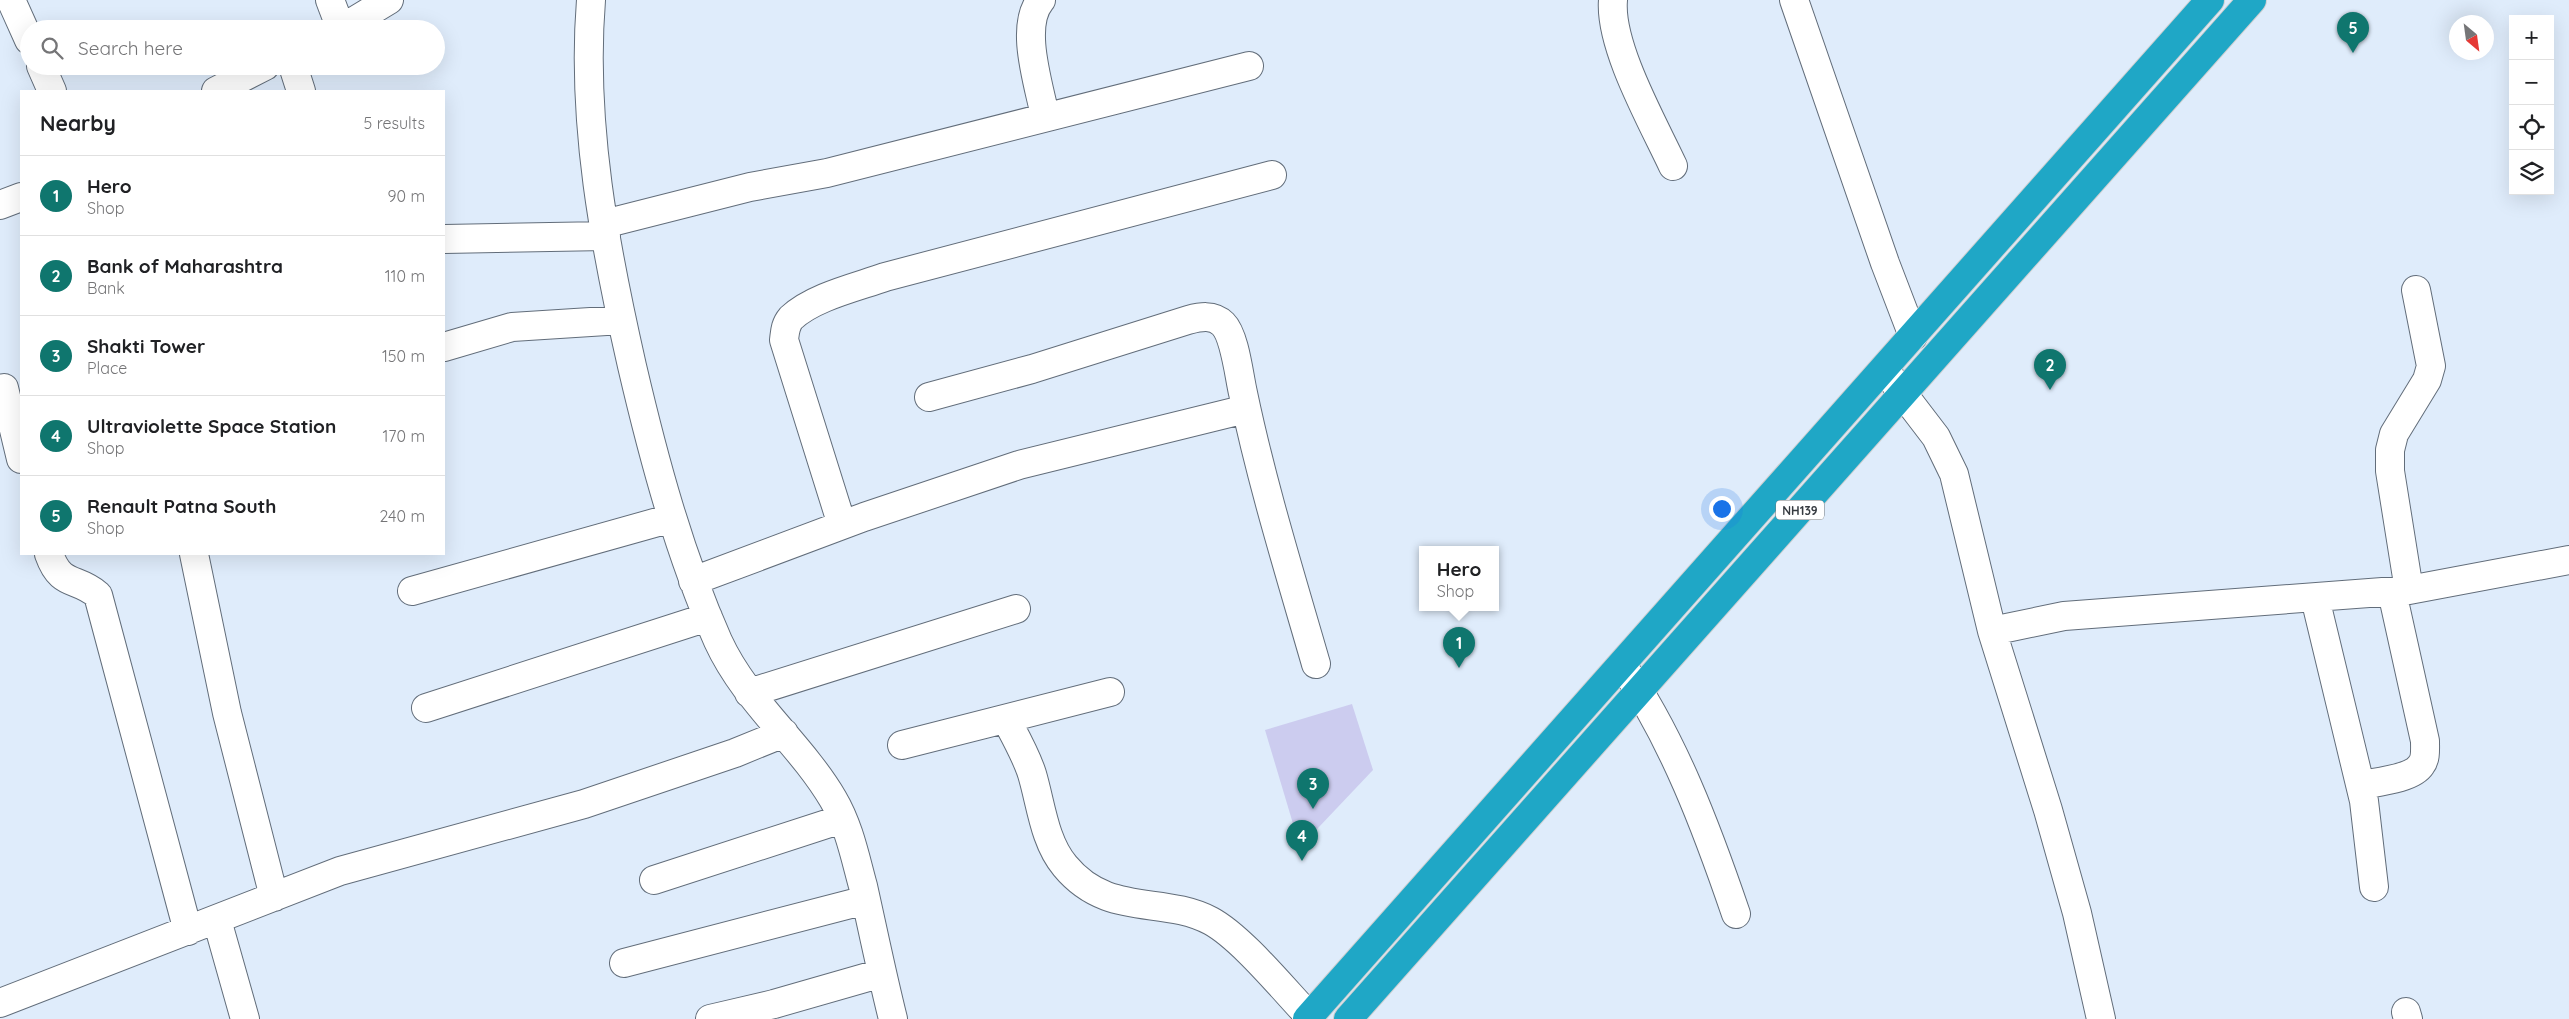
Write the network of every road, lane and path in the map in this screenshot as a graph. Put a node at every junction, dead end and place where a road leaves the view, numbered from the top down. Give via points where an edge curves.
1 (11, 0) edge
2 (330, 0) edge
3 (389, 0) edge
4 (591, 0) edge
5 (1041, 0) edge
6 (1613, 0) edge
7 (1794, 0) edge
8 (2210, 0) edge
9 (2252, 0) edge
10 (20, 20) edge
11 (338, 20) edge
12 (356, 20) edge
13 (1249, 66) dead end
14 (45, 75) edge
15 (247, 75) edge
16 (296, 75) edge
17 (52, 90) edge
18 (218, 90) edge
19 (302, 90) edge
20 (1045, 116) junction
21 (1673, 166) dead end
22 (1272, 175) dead end
23 (20, 197) edge
24 (0, 205) edge
25 (605, 230) junction
26 (445, 239) edge
27 (2416, 290) dead end
28 (622, 320) junction
29 (1913, 336) junction
30 (445, 348) edge
31 (1884, 369) junction
32 (4, 388) dead end
33 (1903, 394) junction
34 (929, 397) dead end
35 (1246, 409) junction
36 (20, 455) edge
37 (672, 518) junction
38 (842, 525) junction
39 (50, 555) edge
40 (194, 555) edge
41 (2569, 560) edge
42 (694, 581) junction
43 (412, 591) dead end
44 (2401, 591) junction
45 (2315, 598) junction
46 (1016, 609) dead end
47 (708, 617) junction
48 (1992, 631) junction
49 (1316, 664) dead end
50 (1622, 665) junction
51 (1640, 690) junction
52 (1110, 692) dead end
53 (748, 694) junction
54 (426, 708) dead end
55 (1006, 718) junction
56 (784, 733) junction
57 (902, 745) dead end
58 (2361, 785) junction
59 (842, 820) junction
60 (654, 880) dead end
61 (2374, 887) dead end
62 (274, 897) junction
63 (866, 900) junction
64 (1736, 914) dead end
65 (217, 920) junction
66 (188, 931) junction
67 (624, 963) dead end
68 (882, 973) junction
69 (0, 1003) edge
70 (1308, 1018) edge
71 (245, 1019) edge
72 (710, 1019) edge
73 (893, 1019) edge
74 (1348, 1019) edge
75 (2101, 1019) edge

1 - 10 street
2 - 11 street
3 - 12 street
4 - 25 street via 589,94
5 - 20 street via 1032,17 1030,32
6 - 21 street via 1618,38 1631,74
7 - 29 street
8 - 29 highway, NH139
9 - 33 highway, NH139
13 - 20 street
14 - 17 street
15 - 18 street
16 - 19 street
20 - 25 street via 827,173 750,187
22 - 38 street via 885,277 830,296 790,319 784,329 784,340
23 - 24 street
25 - 26 street
25 - 28 street
27 - 44 street via 2431,366 2427,380 2394,434 2390,450
28 - 30 street via 512,326
28 - 37 street
29 - 31 highway, NH139
31 - 33 street
31 - 50 highway, NH139
32 - 36 street
33 - 48 street via 1936,437 1954,474
33 - 51 highway, NH139
34 - 35 street via 1204,316 1224,324 1229,335
35 - 38 street via 1019,465
35 - 49 street
37 - 42 street
37 - 43 street
38 - 42 street
39 - 66 street via 59,574 98,595
40 - 62 street via 227,713
41 - 44 street
42 - 47 street
44 - 45 street
44 - 58 street via 2425,755 2422,765 2414,772
45 - 48 street via 2064,616
45 - 58 street
46 - 53 street
47 - 53 street
47 - 54 street
48 - 75 street via 2051,819
50 - 51 street
50 - 70 highway, NH139
51 - 64 street via 1709,836
51 - 74 highway, NH139
52 - 55 street
53 - 56 street
55 - 57 street
55 - 70 street via 1031,772 1054,848 1065,866 1104,896 1193,914 1212,921 1234,938
56 - 59 street via 813,768 835,802
56 - 62 street via 735,754 584,804 340,871
58 - 61 street
59 - 60 street
59 - 63 street via 852,842
62 - 65 street
63 - 67 street
63 - 68 street
65 - 66 street
65 - 71 street
66 - 69 street
68 - 72 street
68 - 73 street

